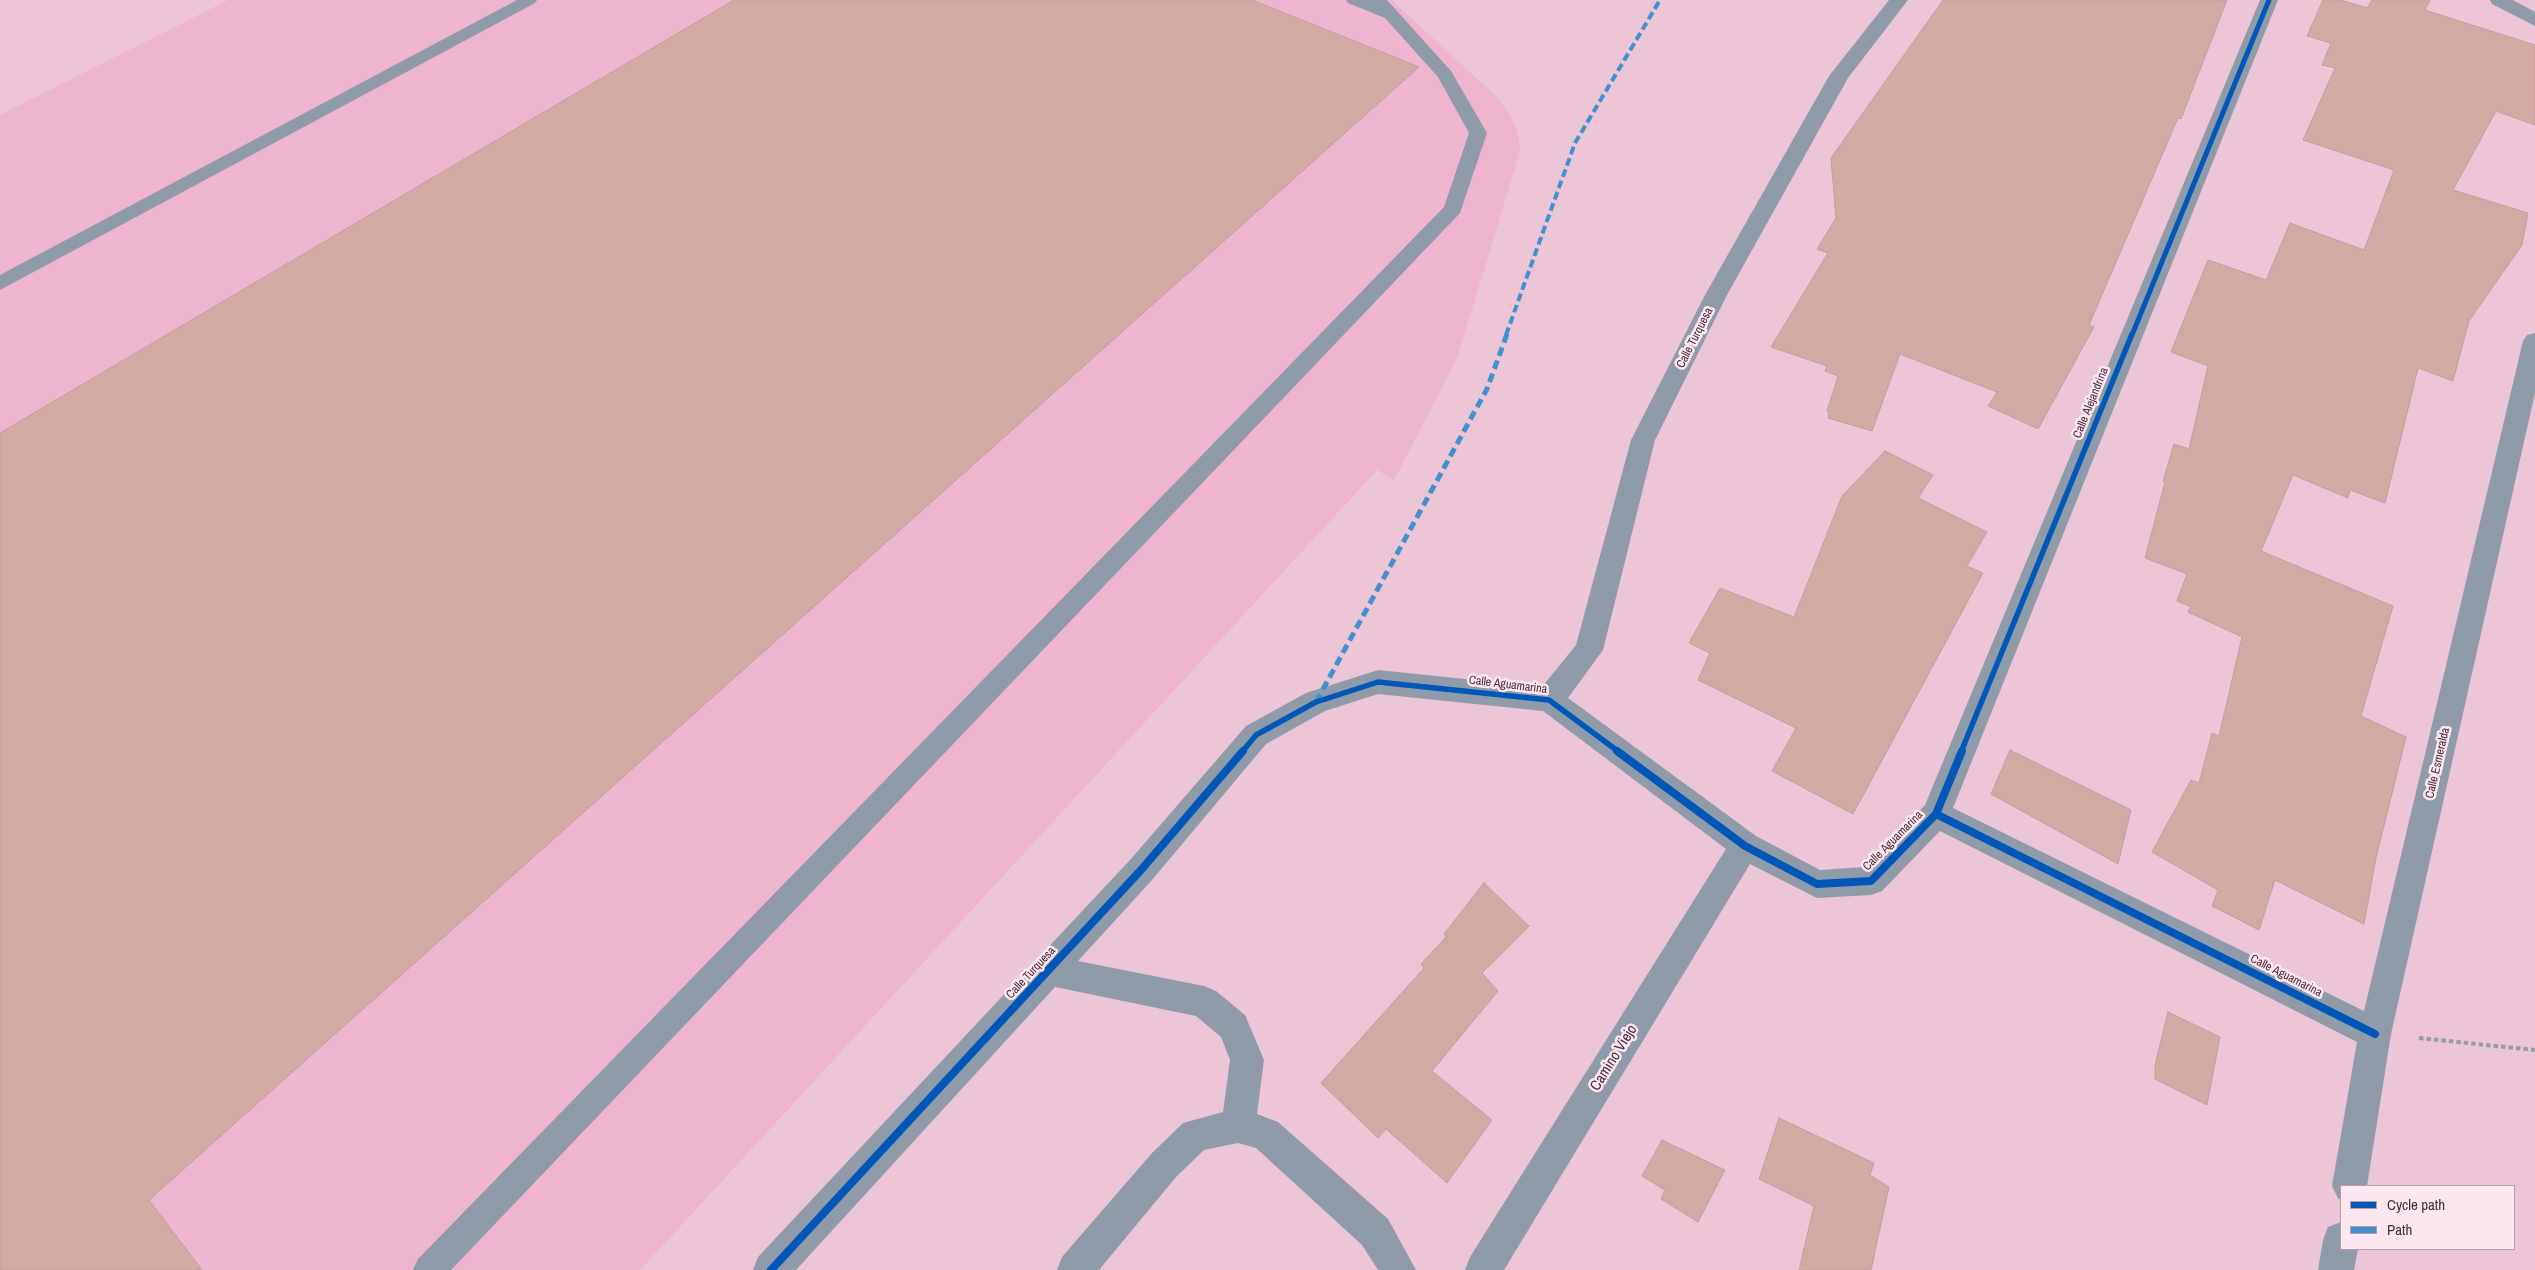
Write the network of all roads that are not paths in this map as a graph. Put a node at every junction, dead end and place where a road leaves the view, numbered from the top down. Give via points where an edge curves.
1 (529, 0) edge
2 (1354, 0) edge
3 (1899, 0) edge
4 (2269, 0) edge
5 (2499, 0) edge
6 (1386, 8) edge
7 (2535, 20) edge
8 (0, 283) edge
9 (2535, 341) edge
10 (1549, 700) junction
11 (1316, 702) joint
12 (1936, 814) junction
13 (1745, 846) junction
14 (1049, 970) junction
15 (2375, 1034) junction
16 (1238, 1126) junction
17 (2350, 1185) edge
18 (2340, 1246) edge
19 (429, 1270) edge
20 (771, 1270) edge
21 (1075, 1270) edge
22 (1398, 1270) edge
23 (1483, 1270) edge
24 (2336, 1270) edge

1 - 8 lane
2 - 6 lane
3 - 10 street, Calle Turquesa via 1839,76 1716,294 1643,440 1588,650
4 - 12 street, Calle Alejandrina
5 - 7 street
6 - 19 lane via 1445,74 1478,133 1453,209
9 - 15 street, Calle Esmeralda
10 - 11 street, Calle Aguamarina via 1378,682
10 - 13 street, Calle Aguamarina
11 - 14 street, Calle Turquesa via 1256,735 1141,870
12 - 13 street, Calle Aguamarina via 1872,881 1817,884
12 - 15 street, Calle Aguamarina
13 - 23 street, Camino Viejo
14 - 16 street via 1204,1002 1233,1026 1247,1060
14 - 20 street, Calle Turquesa
15 - 17 street, Calle Esmeralda
16 - 21 street via 1195,1135 1164,1165
16 - 22 street via 1266,1134 1375,1232
18 - 24 street

